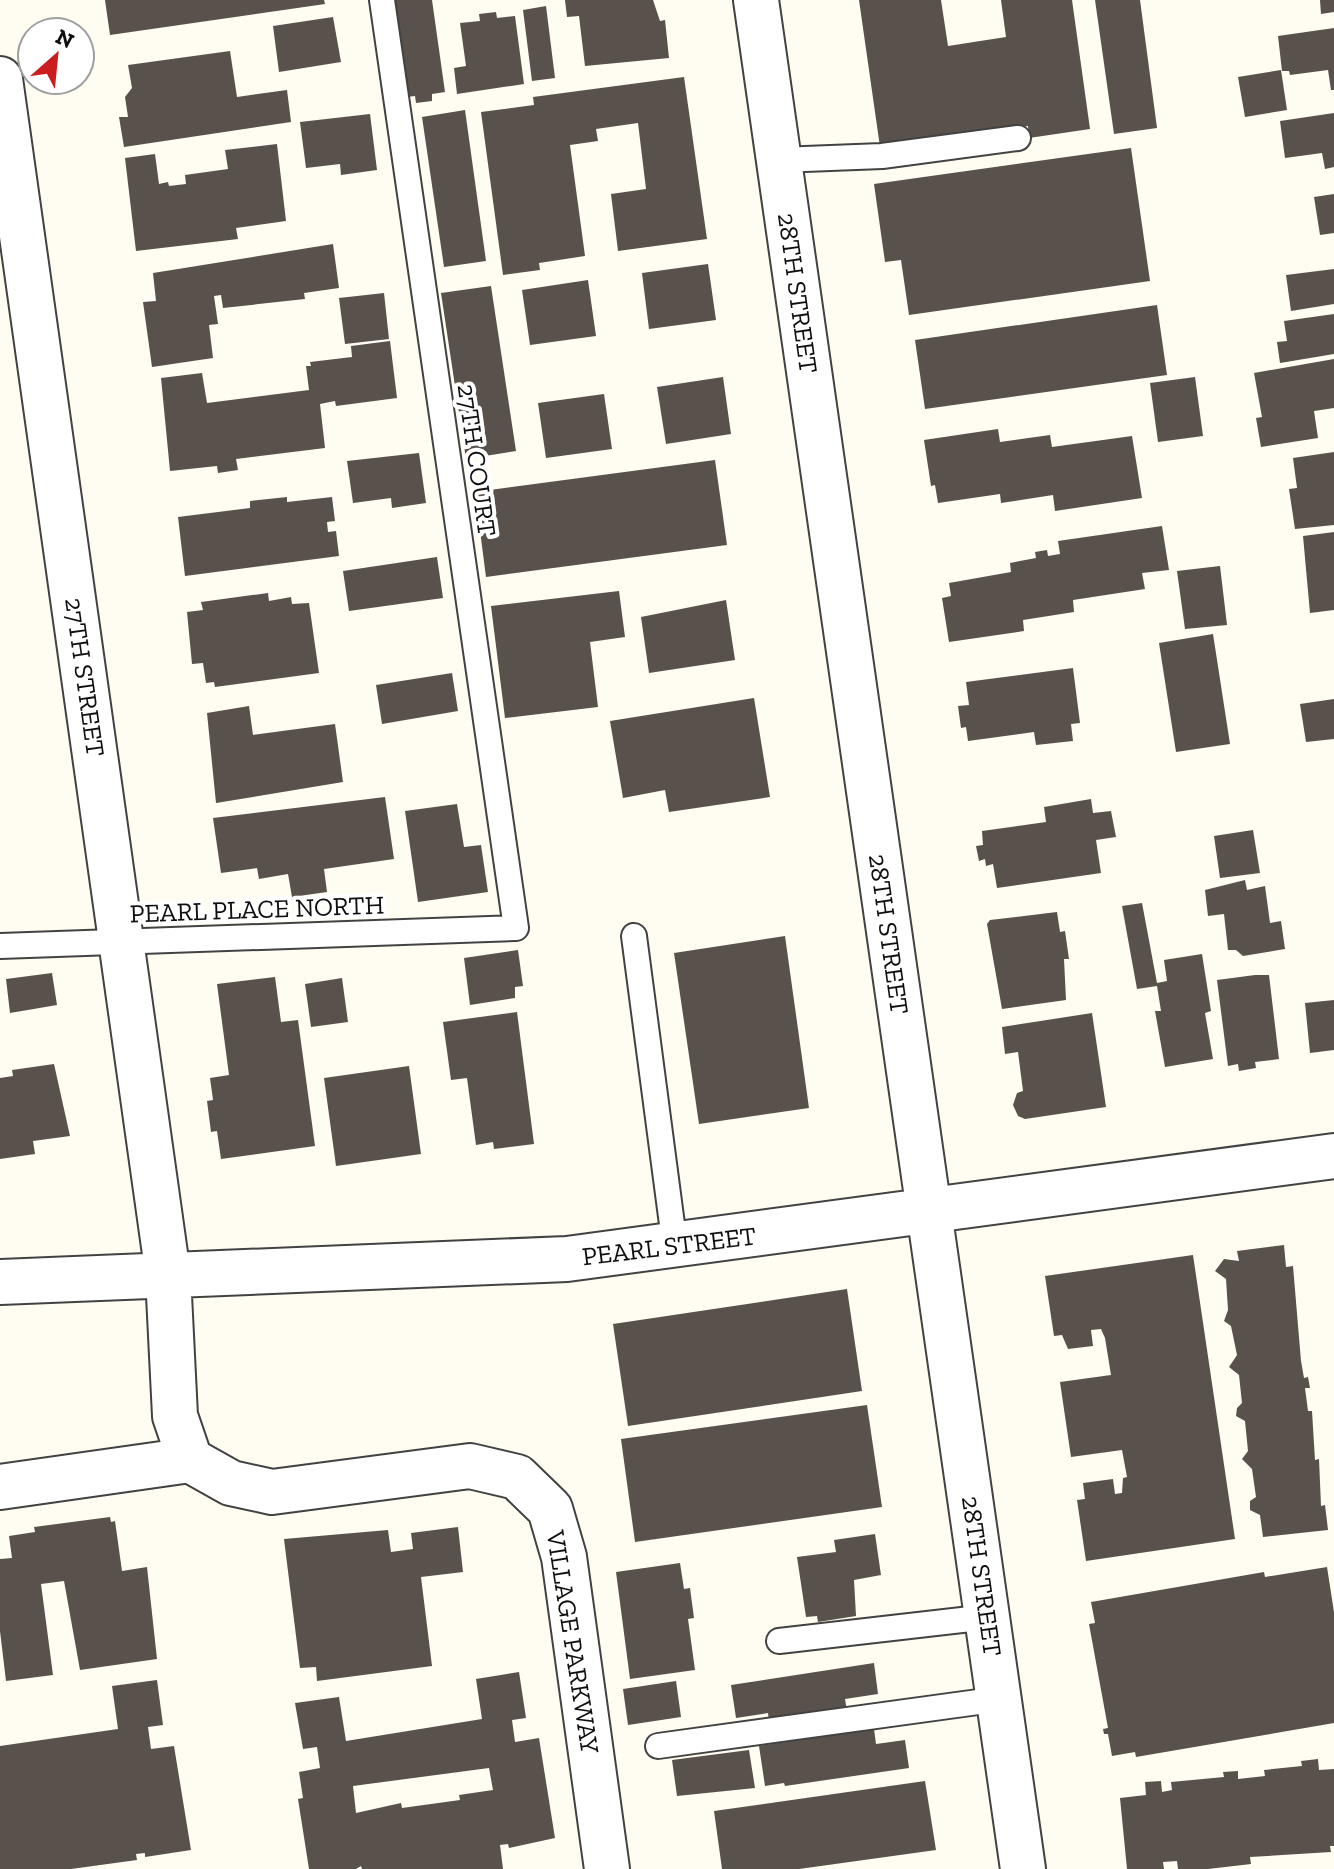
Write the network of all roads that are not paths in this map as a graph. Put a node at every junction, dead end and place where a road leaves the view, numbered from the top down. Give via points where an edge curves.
1 (382, 0) edge
2 (756, 0) edge
3 (0, 79) edge
4 (1018, 138) dead end
5 (779, 160) junction
6 (516, 928) joint
7 (634, 936) dead end
8 (123, 941) junction
9 (0, 946) edge
10 (1334, 1156) edge
11 (929, 1210) junction
12 (675, 1247) junction
13 (168, 1275) junction
14 (0, 1282) edge
15 (190, 1460) junction
16 (0, 1487) edge
17 (988, 1617) junction
18 (779, 1641) dead end
19 (1000, 1699) junction
20 (658, 1746) dead end
21 (607, 1869) edge
22 (1023, 1869) edge

1 - 6 lane, 27TH COURT
2 - 5 street, 28TH STREET
3 - 8 street, 27TH STREET
4 - 5 lane via 882,156
5 - 11 street, 28TH STREET
6 - 8 lane, PEARL PLACE NORTH
7 - 12 lane
8 - 9 lane, PEARL PLACE NORTH
8 - 13 street, 27TH STREET
10 - 11 street, PEARL STREET
11 - 12 street, PEARL STREET
11 - 17 street, 28TH STREET
12 - 13 street, PEARL STREET via 567,1259
13 - 14 street, PEARL STREET
13 - 15 street, 27TH STREET via 175,1416
15 - 16 street
15 - 21 street, VILLAGE PARKWAY via 231,1483 272,1492 470,1466 517,1477 550,1509 564,1557
17 - 18 lane
17 - 19 street, 28TH STREET
19 - 20 lane
19 - 22 street, 28TH STREET

